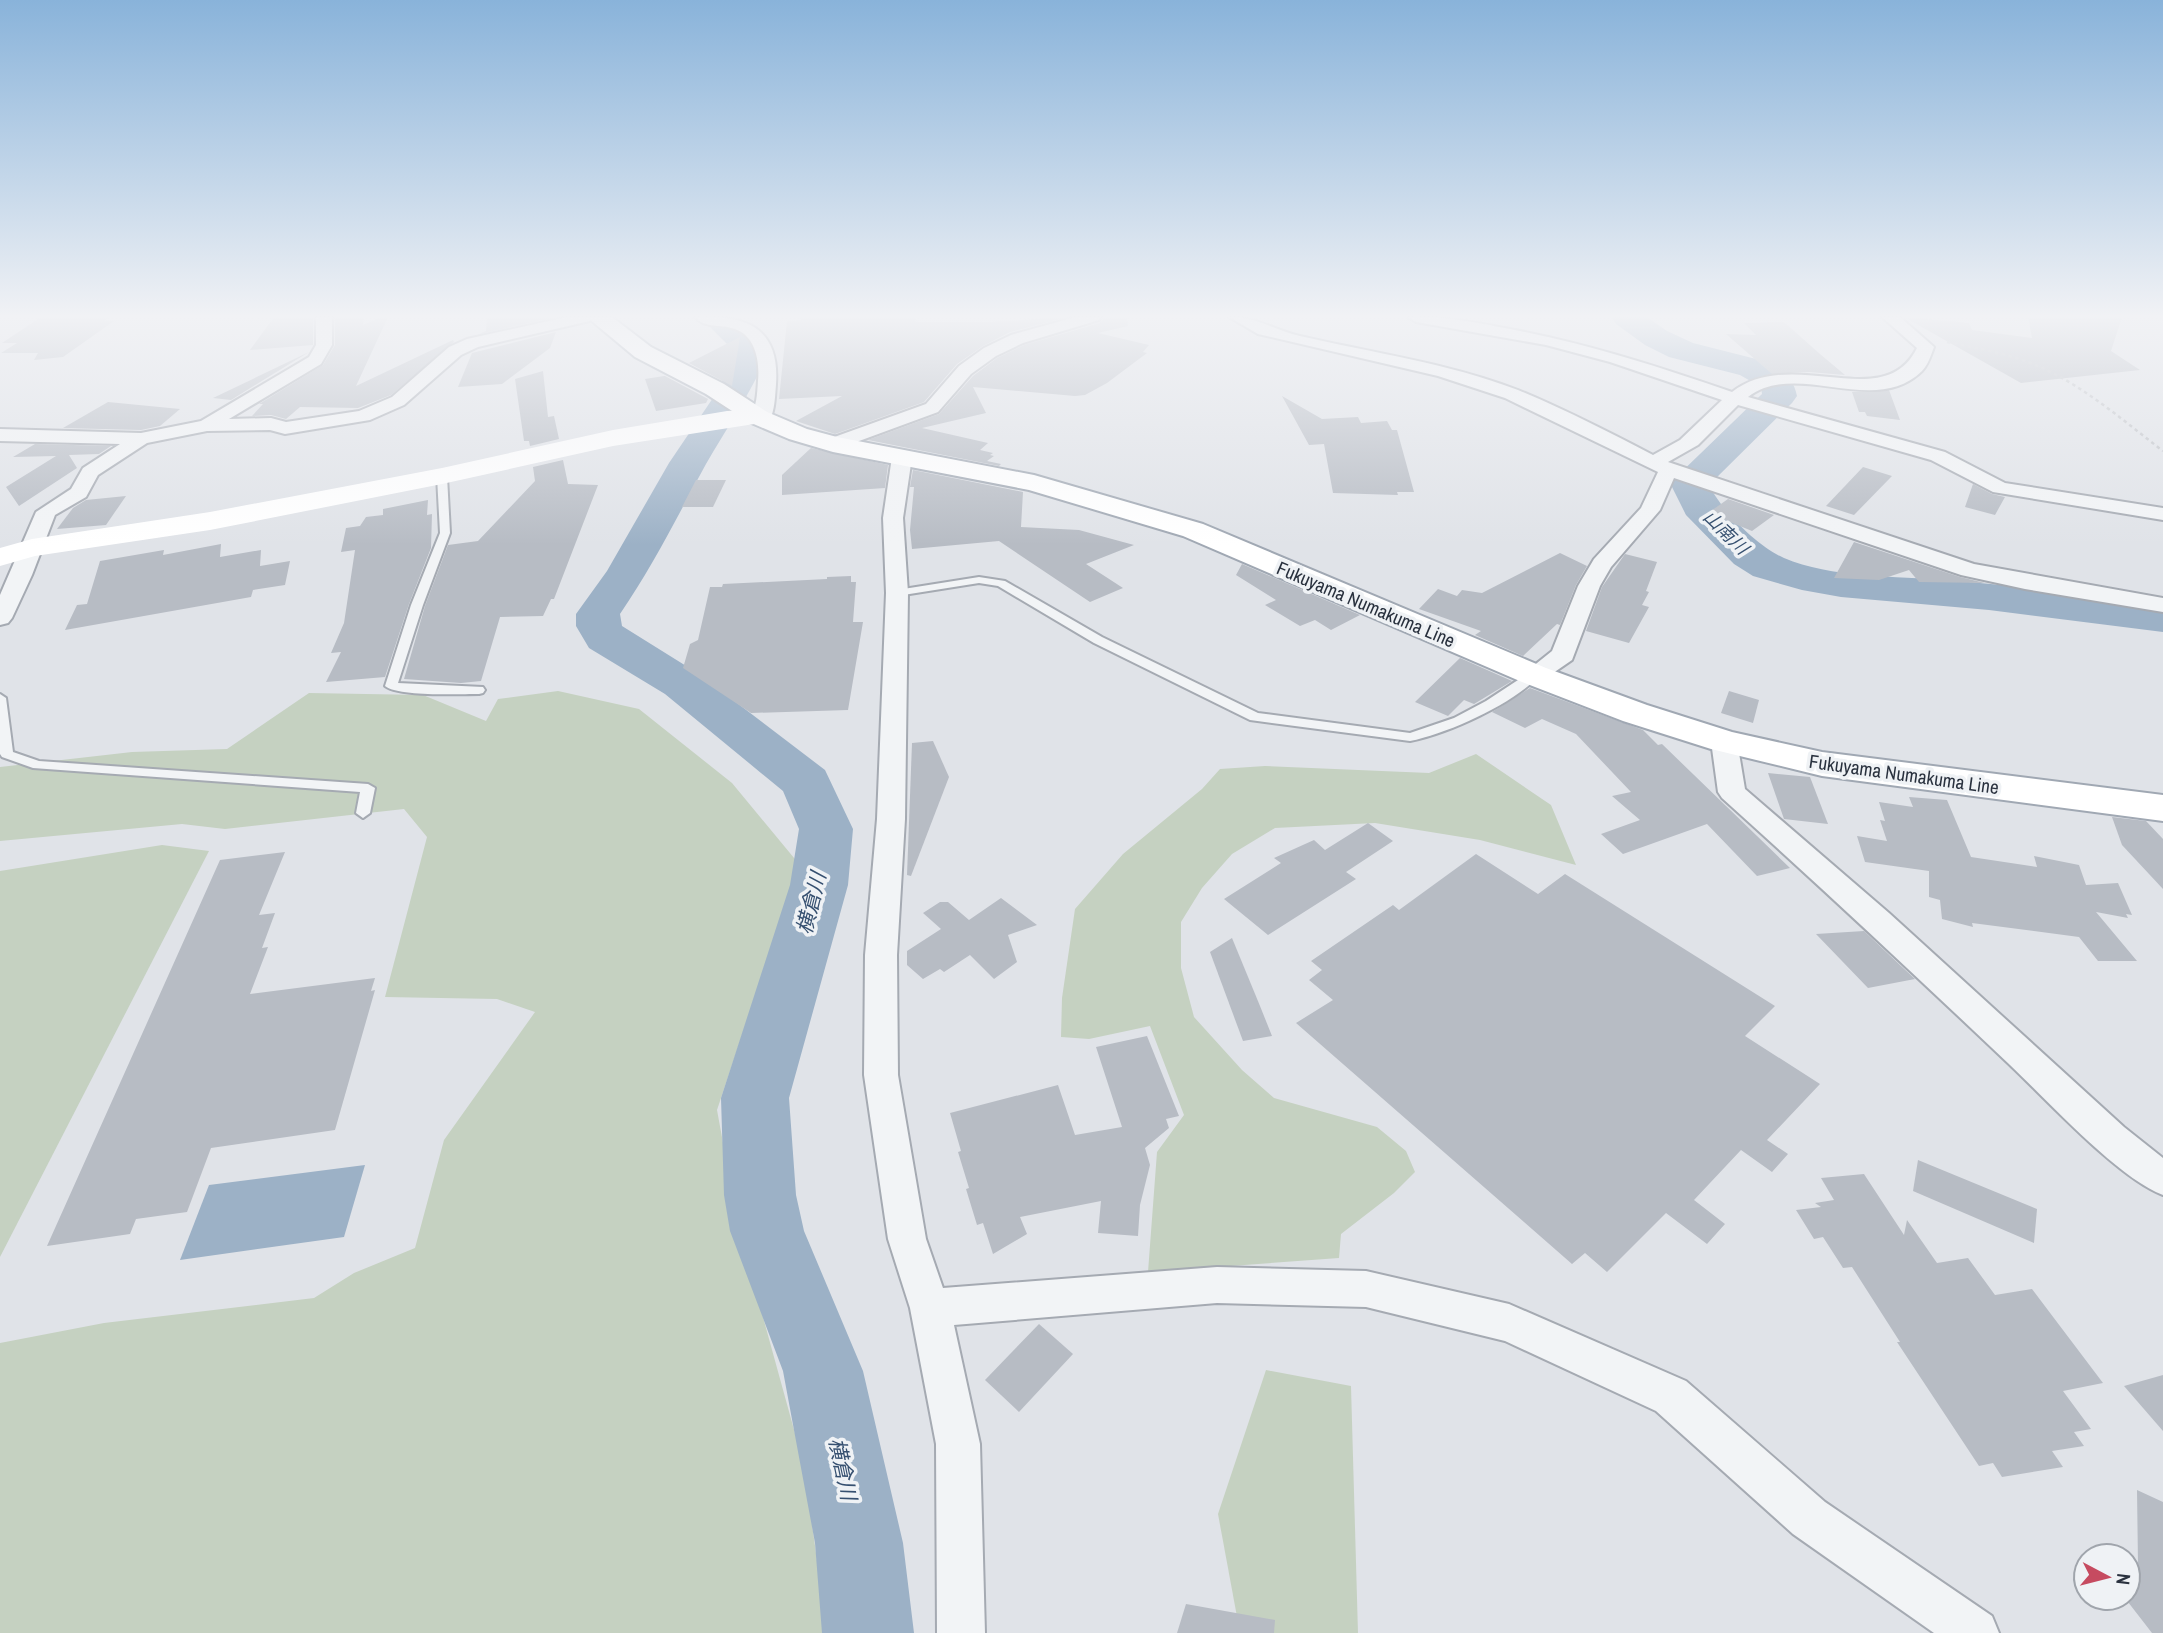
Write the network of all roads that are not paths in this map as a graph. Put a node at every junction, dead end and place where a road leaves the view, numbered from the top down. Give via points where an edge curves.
1 (258, 393) edge
2 (407, 393) edge
3 (718, 393) edge
4 (765, 393) edge
5 (945, 393) edge
6 (1509, 393) edge
7 (1718, 393) edge
8 (1742, 393) edge
9 (1735, 399) junction
10 (733, 416) junction
11 (207, 425) junction
12 (0, 435) edge
13 (141, 439) junction
14 (833, 444) junction
15 (902, 457) junction
16 (1663, 467) junction
17 (442, 476) junction
18 (2163, 514) edge
19 (32, 548) junction
20 (0, 557) edge
21 (897, 593) junction
22 (2163, 605) edge
23 (0, 618) edge
24 (1534, 675) junction
25 (479, 690) dead end
26 (0, 698) edge
27 (1724, 741) junction
28 (2163, 808) edge
29 (363, 813) dead end
30 (2163, 1179) edge
31 (930, 1308) junction
32 (961, 1633) edge
33 (1975, 1633) edge

1 - 11 street
2 - 11 street via 363,416 285,428
3 - 10 main road, Fukuyama Numakuma Line
4 - 10 street via 762,417
5 - 14 street via 932,408
6 - 16 street
7 - 9 street
8 - 9 street
9 - 16 street
9 - 18 street via 1938,456 2000,488
10 - 14 main road, Fukuyama Numakuma Line
10 - 17 main road
11 - 13 street
12 - 13 street
13 - 19 street via 90,472 79,494 46,512
14 - 15 main road, Fukuyama Numakuma Line
15 - 21 street via 893,518
15 - 24 main road, Fukuyama Numakuma Line via 1034,483 1193,530
16 - 22 street via 1969,570
16 - 24 street via 1667,473 1650,510 1601,564 1589,586 1563,655
17 - 19 main road via 210,521
17 - 25 lane via 445,533 391,686
19 - 20 main road
19 - 23 street
21 - 24 lane via 979,580 1001,583 1098,640 1255,717 1410,737 1430,734 1506,695
21 - 31 street via 891,819 881,955 881,1075 907,1239
24 - 27 main road, Fukuyama Numakuma Line
26 - 29 lane via 7,754 37,765 368,788
27 - 28 main road, Fukuyama Numakuma Line via 1822,764
27 - 30 street via 1732,792 2111,1138
31 - 32 street via 958,1444
31 - 33 street via 1216,1285 1367,1289 1509,1323 1671,1396 1809,1518

